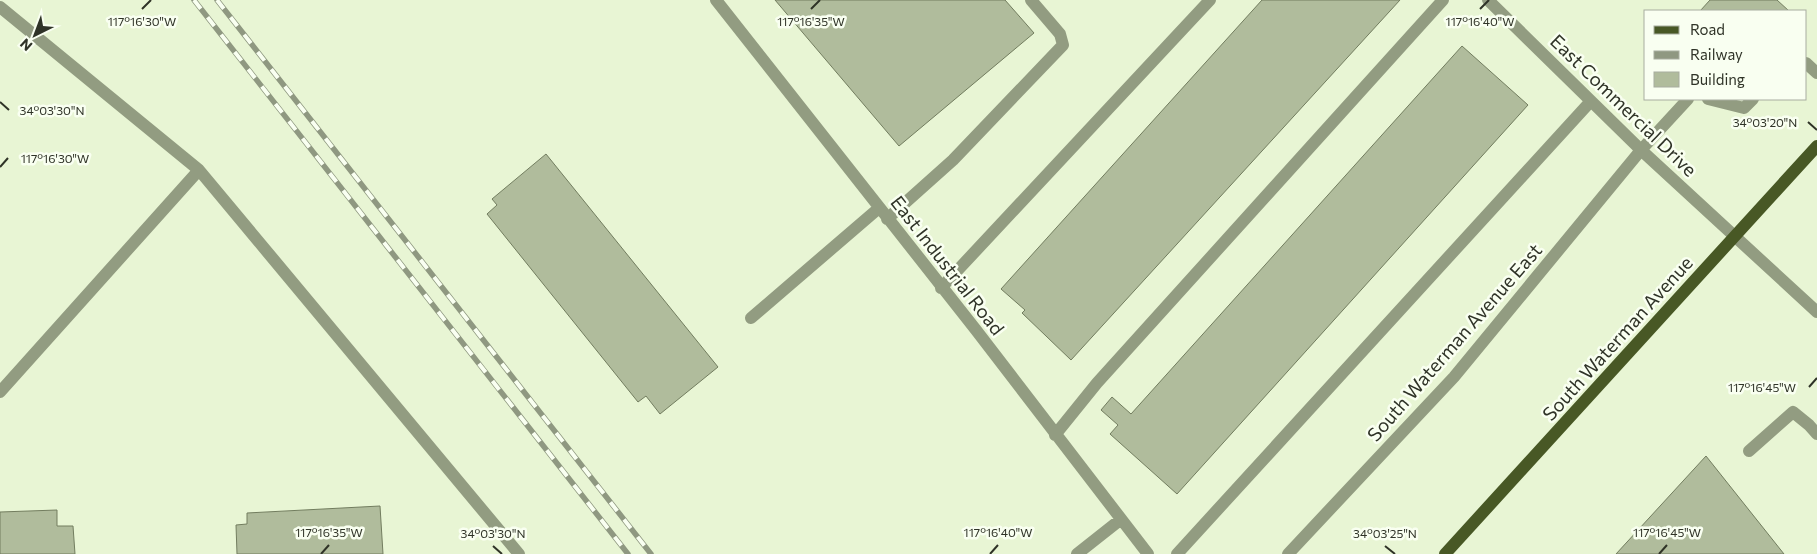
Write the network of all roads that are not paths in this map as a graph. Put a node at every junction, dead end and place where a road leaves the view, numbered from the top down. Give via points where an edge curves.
1 (716, 0) edge
2 (1031, 0) edge
3 (1210, 0) edge
4 (1443, 0) edge
5 (1488, 0) edge
6 (0, 7) edge
7 (1807, 64) edge
8 (1817, 74) edge
9 (1687, 100) edge
10 (1712, 100) edge
11 (1752, 100) edge
12 (1591, 101) junction
13 (1817, 146) edge
14 (1641, 150) junction
15 (199, 170) junction
16 (878, 208) junction
17 (888, 219) junction
18 (1736, 236) junction
19 (942, 288) junction
20 (1817, 312) edge
21 (751, 318) dead end
22 (0, 392) edge
23 (1817, 434) edge
24 (1056, 435) junction
25 (1749, 451) dead end
26 (1120, 520) junction
27 (519, 554) edge
28 (1078, 554) edge
29 (1148, 554) edge
30 (1176, 554) edge
31 (1288, 554) edge
32 (1445, 554) edge

1 - 16 street, East Industrial Road
2 - 17 street via 1060,34 1063,45 953,160
3 - 19 street
4 - 24 street via 1098,383
5 - 12 street, East Commercial Drive
6 - 15 street
7 - 8 street
9 - 14 street, South Waterman Avenue East
10 - 11 street via 1744,108
12 - 14 street, East Commercial Drive
12 - 30 street
13 - 18 main road, South Waterman Avenue
14 - 18 street, East Commercial Drive
14 - 31 street, South Waterman Avenue East via 1454,377
15 - 22 street
15 - 27 street
16 - 17 street, East Industrial Road
16 - 21 street
17 - 19 street, East Industrial Road
18 - 20 street, East Commercial Drive
18 - 32 main road, South Waterman Avenue
19 - 24 street, East Industrial Road
23 - 25 street via 1793,412
24 - 26 street, East Industrial Road
26 - 28 street
26 - 29 street, East Industrial Road

